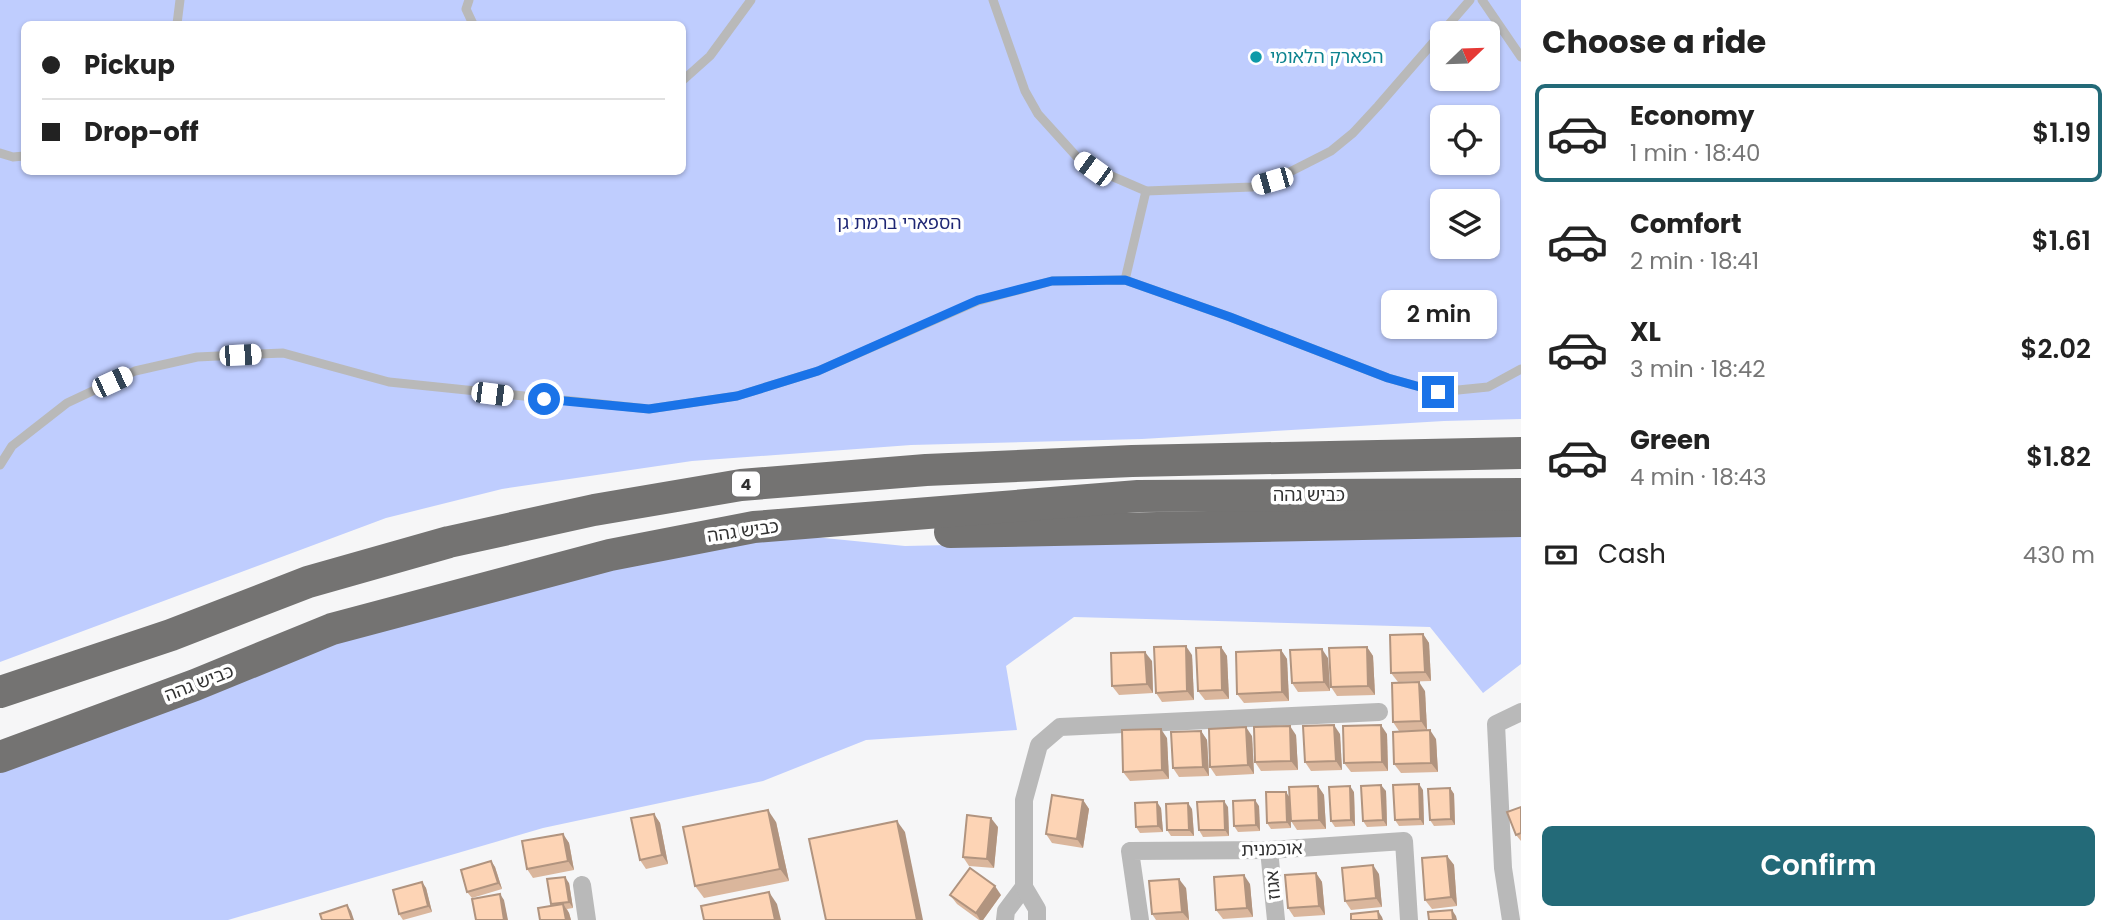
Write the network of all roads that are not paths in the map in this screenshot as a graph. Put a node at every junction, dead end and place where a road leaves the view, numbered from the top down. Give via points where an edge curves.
1 (180, 0) edge
2 (469, 0) edge
3 (751, 0) edge
4 (993, 0) edge
5 (1470, 0) edge
6 (1482, 0) edge
7 (177, 21) edge
8 (472, 21) edge
9 (1521, 57) edge
10 (686, 77) edge
11 (0, 153) edge
12 (21, 156) edge
13 (1146, 191) junction
14 (1125, 280) junction
15 (1521, 369) edge
16 (1521, 453) edge
17 (0, 465) edge
18 (1521, 494) edge
19 (1521, 521) edge
20 (816, 523) junction
21 (0, 692) edge
22 (1379, 712) dead end
23 (1521, 712) edge
24 (0, 757) edge
25 (1269, 850) junction
26 (582, 885) dead end
27 (1024, 887) junction
28 (587, 920) edge
29 (1005, 920) edge
30 (1037, 920) edge
31 (1140, 920) edge
32 (1276, 920) edge
33 (1409, 920) edge
34 (1511, 920) edge

1 - 7 lane
2 - 8 lane via 466,9
3 - 10 lane via 710,56
4 - 13 lane via 1038,114 1093,169
5 - 13 lane via 1353,133 1331,150 1252,187
6 - 9 lane
11 - 12 lane
13 - 14 lane
14 - 15 lane via 1388,378 1438,392 1488,387
14 - 17 lane via 1052,281 978,300 818,371 737,396 649,409 389,382 283,354 197,357 135,371 67,403 12,446
16 - 21 highway, כביש גהה / 4 via 1104,462 741,485 594,510 449,542 308,582 172,635
18 - 20 highway, כביש גהה via 1138,496
19 - 20 highway via 905,533
20 - 24 highway, כביש גהה via 754,527 610,555 332,629
22 - 27 street via 1060,727 1039,745 1024,800
23 - 34 street via 1496,723 1503,868
25 - 31 street, אוכמנית via 1130,851
25 - 32 street, אגוז
25 - 33 street, אוכמנית via 1404,841
26 - 28 street
27 - 29 street via 1006,911
27 - 30 street via 1037,908

